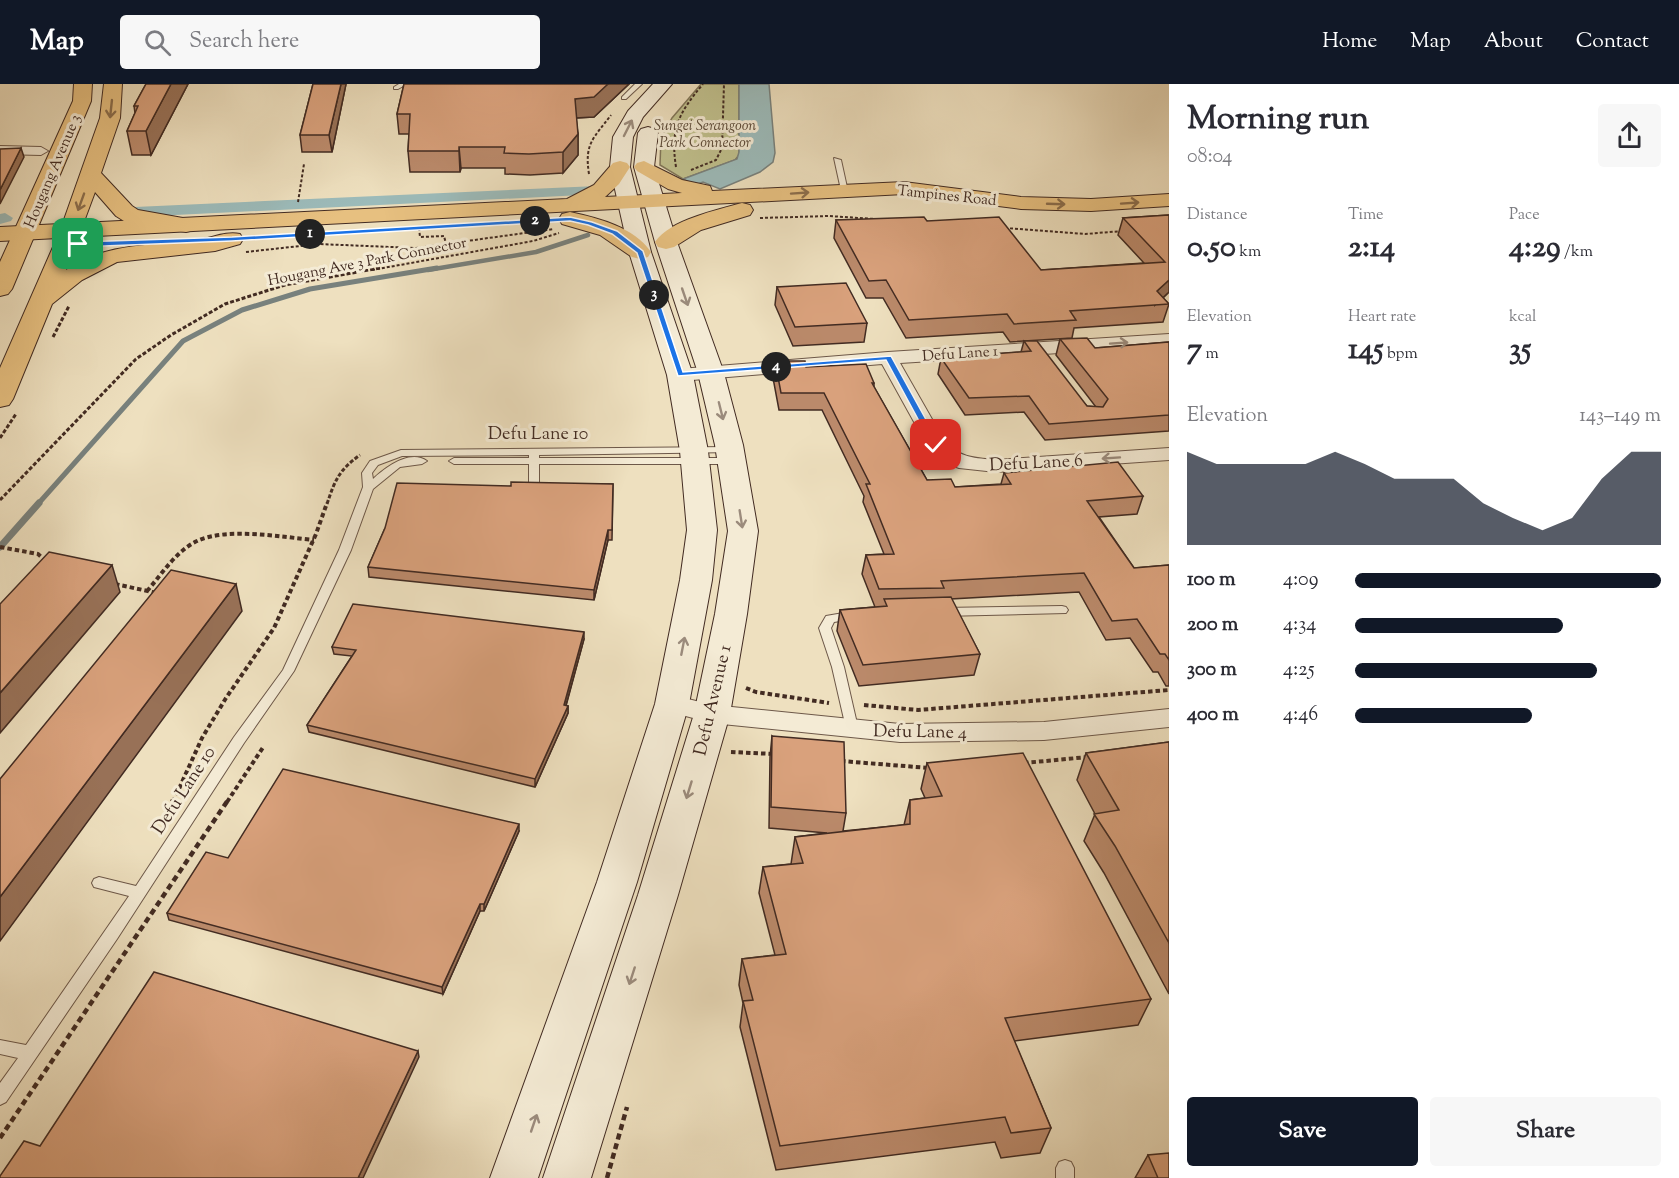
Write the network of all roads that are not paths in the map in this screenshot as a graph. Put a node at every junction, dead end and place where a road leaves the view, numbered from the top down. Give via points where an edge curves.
1 (83, 84) edge
2 (113, 84) edge
3 (404, 84) edge
4 (639, 84) edge
5 (671, 87) edge
6 (396, 88) dead end
7 (624, 98) road end
8 (0, 150) edge
9 (41, 151) dead end
10 (837, 160) dead end
11 (620, 167) junction
12 (644, 167) junction
13 (91, 174) junction
14 (845, 190) junction
15 (1169, 200) edge
16 (656, 208) junction
17 (748, 208) junction
18 (630, 210) junction
19 (933, 213) dead end
20 (883, 214) road end
21 (1169, 218) edge
22 (562, 222) junction
23 (186, 225) junction
24 (68, 238) junction
25 (11, 241) edge
26 (666, 242) junction
27 (235, 246) junction
28 (640, 252) junction
29 (0, 281) edge
30 (41, 303) junction
31 (1169, 340) edge
32 (1040, 348) junction
33 (888, 358) junction
34 (1052, 365) edge
35 (711, 373) junction
36 (680, 375) junction
37 (10, 404) edge
38 (1169, 454) edge
39 (695, 456) junction
40 (731, 456) junction
41 (534, 457) junction
42 (534, 484) edge
43 (368, 487) junction
44 (1062, 610) dead end
45 (930, 613) edge
46 (871, 614) edge
47 (727, 702) junction
48 (672, 704) junction
49 (849, 716) junction
50 (1169, 718) edge
51 (99, 883) dead end
52 (140, 893) junction
53 (0, 1047) edge
54 (28, 1053) junction
55 (2, 1089) edge
56 (514, 1178) edge
57 (567, 1178) edge

1 - 25 main road, Hougang Avenue 3 via 82,101
2 -> 13 main road, Hougang Avenue 3 via 110,118
3 - 6 lane
4 - 7 lane
11 -> 5 main road via 623,137 635,115
5 - 12 main road via 646,138
8 - 9 street
10 - 14 lane
11 - 18 main road
11 - 22 main road via 613,181 580,201
12 - 16 main road, Defu Avenue 1
12 - 17 main road via 675,185 714,194
13 - 23 main road via 132,216
13 -> 24 main road, Hougang Avenue 3
14 -> 15 main road, Tampines Road via 904,188 1021,203 1091,205
17 -> 14 main road, Tampines Road
16 - 17 main road, Tampines Road
16 - 18 main road, Tampines Road
16 - 26 main road, Defu Avenue 1
17 - 20 main road, Tampines Road via 833,208
17 - 26 main road via 693,225
18 - 22 main road, Tampines Road
18 - 28 main road
19 - 21 main road, Tampines Road via 1097,222
22 - 23 main road, Tampines Road
22 - 27 main road, Tampines Road via 419,227
22 - 28 main road via 590,223 614,232
23 - 24 main road, Tampines Road
24 - 25 main road, Tampines Road
24 - 27 main road, Tampines Road
24 - 30 main road, Hougang Avenue 3
25 - 29 main road, Hougang Avenue 3
26 -> 35 main road, Defu Avenue 1
27 - 30 main road via 142,252 96,262
28 - 36 main road
30 - 37 main road, Hougang Avenue 3
32 -> 31 street, Defu Lane 1
32 - 33 street, Defu Lane 1
32 - 34 street
33 - 35 street, Defu Lane 1
38 -> 33 street, Defu Lane 6 via 996,466 966,464 948,457 936,445
35 - 36 street, Defu Lane 1
35 -> 40 main road, Defu Avenue 1
36 - 39 main road
39 - 40 lane, Defu Lane 10
39 - 41 lane, Defu Lane 10
48 -> 39 main road via 702,530
40 -> 47 main road, Defu Avenue 1 via 743,531 731,614
41 - 42 lane
41 - 43 lane, Defu Lane 10 via 404,462 393,465
41 - 43 lane, Defu Lane 10 via 401,453 374,463 367,473
43 - 52 lane, Defu Lane 10 via 328,590 288,671 238,740
44 - 45 lane
46 - 49 lane via 830,620 825,628
47 - 48 street, Defu Lane 4
47 - 49 street, Defu Lane 4
47 -> 57 main road, Defu Avenue 1 via 658,895
56 -> 48 main road via 617,882
49 - 50 street, Defu Lane 4 via 900,733 1044,731
51 - 52 lane
52 - 54 lane, Defu Lane 10
53 - 54 lane
54 - 55 lane, Defu Lane 10

